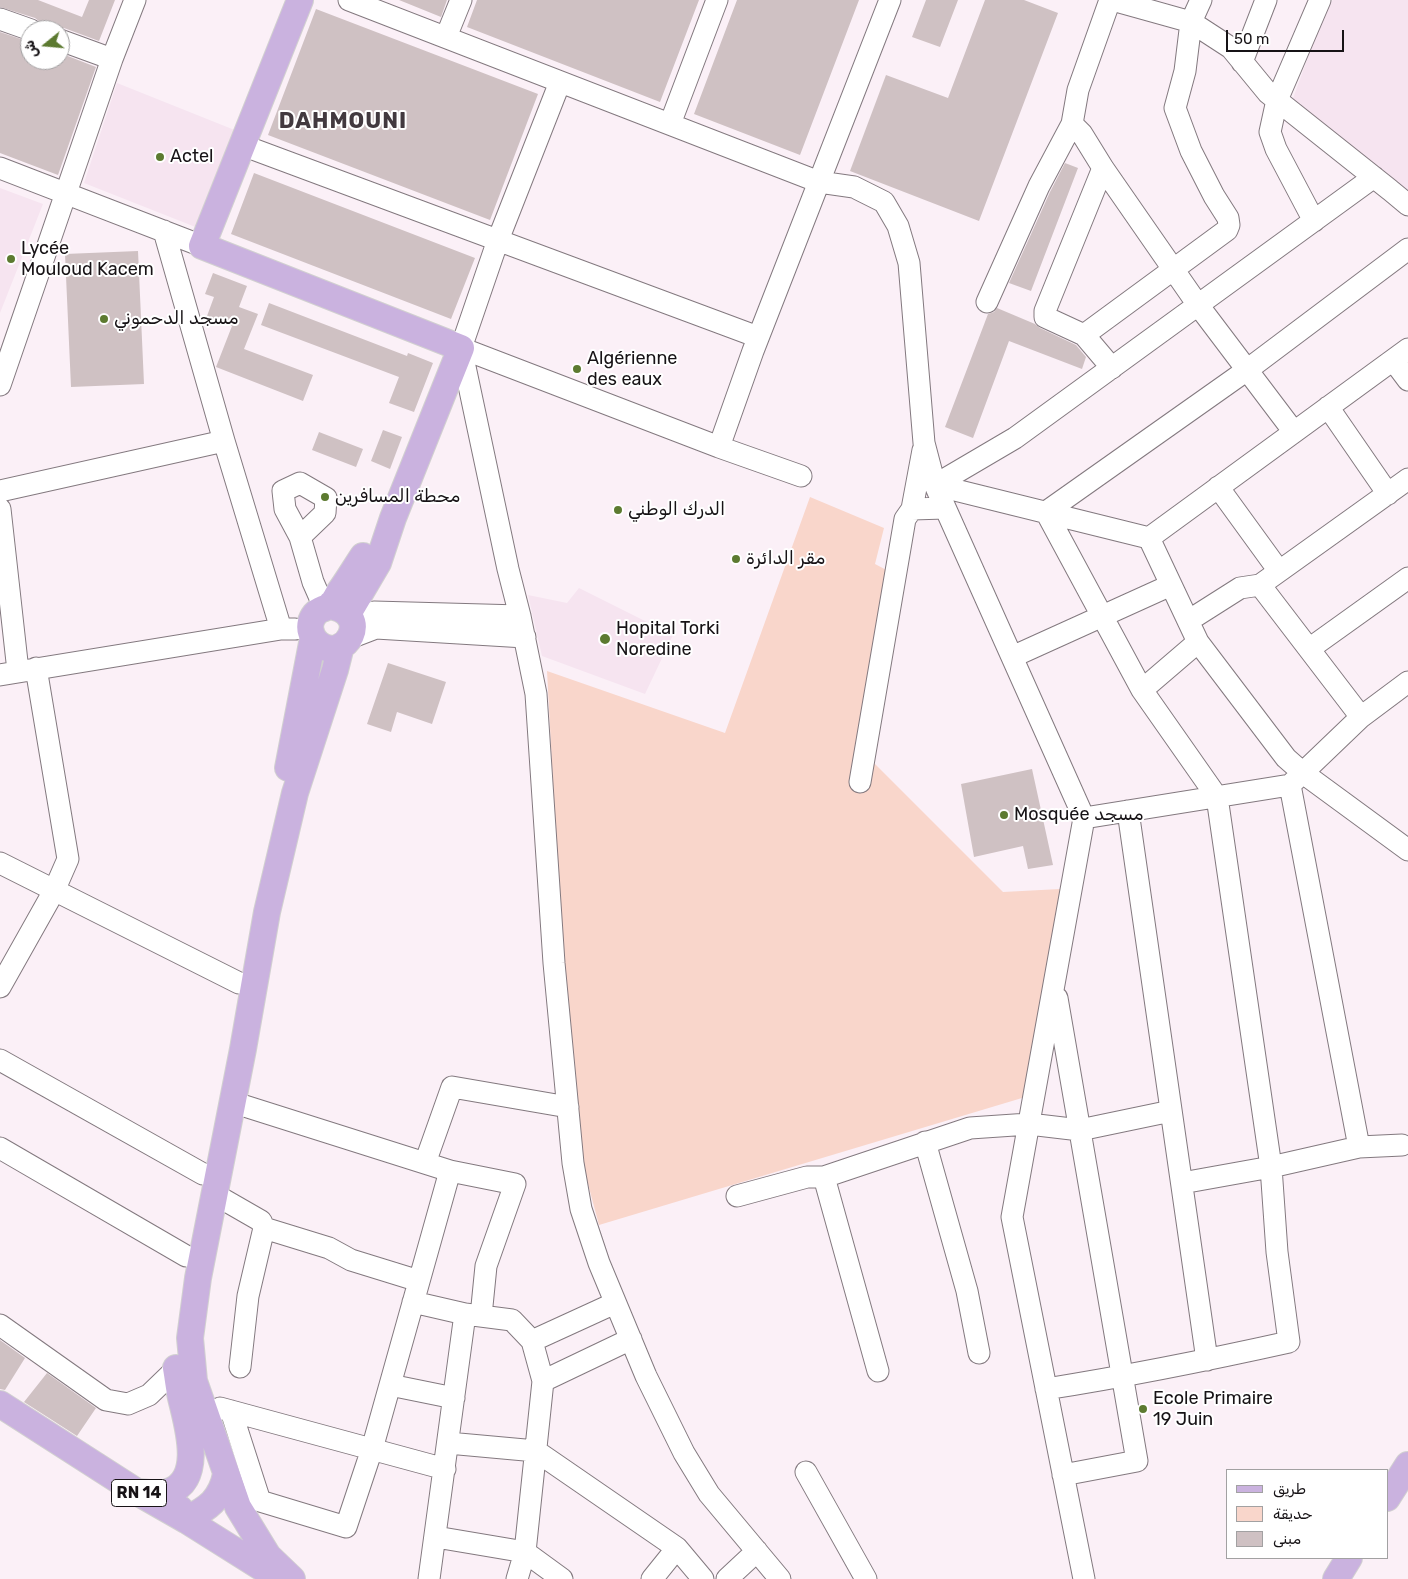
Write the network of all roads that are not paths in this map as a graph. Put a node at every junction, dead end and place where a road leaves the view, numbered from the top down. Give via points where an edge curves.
1 (135, 0) edge
2 (300, 0) edge
3 (349, 0) edge
4 (461, 0) edge
5 (718, 0) edge
6 (890, 0) edge
7 (1111, 0) edge
8 (1201, 0) edge
9 (1266, 0) edge
10 (1320, 0) edge
11 (0, 19) edge
12 (1191, 22) junction
13 (20, 26) edge
14 (446, 38) junction
15 (70, 44) edge
16 (112, 59) junction
17 (1242, 62) junction
18 (560, 82) junction
19 (1277, 100) junction
20 (670, 124) junction
21 (1072, 124) junction
22 (242, 145) junction
23 (0, 168) edge
24 (1103, 168) junction
25 (1374, 177) junction
26 (819, 182) junction
27 (65, 194) junction
28 (1408, 205) edge
29 (1314, 221) junction
30 (164, 231) junction
31 (498, 240) junction
32 (202, 246) junction
33 (1408, 249) edge
34 (1174, 270) junction
35 (987, 302) dead end
36 (1198, 305) junction
37 (1084, 335) junction
38 (758, 338) junction
39 (461, 348) junction
40 (1400, 354) edge
41 (1112, 368) junction
42 (1247, 370) junction
43 (1408, 380) edge
44 (0, 385) edge
45 (1328, 407) junction
46 (1294, 432) junction
47 (224, 441) junction
48 (924, 443) junction
49 (719, 447) junction
50 (801, 476) dead end
51 (1408, 479) edge
52 (935, 485) junction
53 (1218, 487) junction
54 (0, 491) edge
55 (1388, 494) junction
56 (945, 508) junction
57 (0, 509) edge
58 (912, 509) junction
59 (1046, 512) junction
60 (300, 537) dead end
61 (1149, 538) junction
62 (1279, 572) junction
63 (1408, 578) edge
64 (1171, 585) junction
65 (1260, 585) junction
66 (520, 616) junction
67 (1103, 616) junction
68 (6, 617) edge
69 (1188, 621) junction
70 (332, 623) junction
71 (281, 629) junction
72 (525, 637) junction
73 (1198, 642) junction
74 (1309, 649) junction
75 (1012, 657) junction
76 (18, 671) edge
77 (1408, 682) edge
78 (1142, 690) junction
79 (1361, 717) junction
80 (1297, 779) junction
81 (860, 782) dead end
82 (1217, 797) junction
83 (1128, 811) junction
84 (1084, 818) junction
85 (1408, 850) edge
86 (0, 863) edge
87 (54, 891) junction
88 (239, 983) junction
89 (1054, 983) junction
90 (0, 987) edge
91 (0, 1060) edge
92 (232, 1102) junction
93 (568, 1107) junction
94 (1171, 1111) junction
95 (1029, 1124) junction
96 (1080, 1130) junction
97 (925, 1142) junction
98 (1406, 1142) edge
99 (1358, 1147) junction
100 (0, 1148) edge
101 (426, 1163) junction
102 (1271, 1167) junction
103 (450, 1171) junction
104 (824, 1177) junction
105 (208, 1184) junction
106 (1182, 1184) junction
107 (736, 1196) dead end
108 (264, 1228) junction
109 (186, 1256) junction
110 (420, 1281) junction
111 (413, 1302) junction
112 (615, 1303) junction
113 (473, 1315) junction
114 (0, 1325) edge
115 (631, 1339) junction
116 (532, 1341) junction
117 (979, 1353) dead end
118 (1207, 1360) junction
119 (240, 1367) dead end
120 (176, 1369) junction
121 (878, 1371) dead end
122 (1122, 1377) junction
123 (543, 1381) junction
124 (390, 1385) junction
125 (1046, 1389) junction
126 (454, 1398) junction
127 (202, 1403) junction
128 (0, 1404) edge
129 (231, 1411) junction
130 (448, 1443) junction
131 (372, 1449) junction
132 (536, 1451) junction
133 (1408, 1465) edge
134 (445, 1469) junction
135 (806, 1472) dead end
136 (226, 1474) junction
137 (1063, 1475) junction
138 (176, 1488) junction
139 (137, 1492) junction
140 (1388, 1496) edge
141 (186, 1520) junction
142 (436, 1537) junction
143 (677, 1548) junction
144 (526, 1552) junction
145 (757, 1552) junction
146 (1348, 1559) edge
147 (281, 1579) edge
148 (292, 1579) edge
149 (430, 1579) edge
150 (517, 1579) edge
151 (562, 1579) edge
152 (652, 1579) edge
153 (703, 1579) edge
154 (727, 1579) edge
155 (780, 1579) edge
156 (866, 1579) edge
157 (1084, 1579) edge
158 (1336, 1579) edge

1 - 16 street
2 - 22 main road
3 - 14 street
4 - 14 street
5 - 20 street
6 - 26 street
7 - 12 street
7 - 21 street via 1078,90
8 - 12 street
9 - 17 street
10 - 19 street
11 - 13 street
12 - 17 street via 1231,48
12 - 34 street via 1185,71 1175,108 1191,151 1226,212 1229,225 1228,230
14 - 18 street
15 - 16 street
16 - 27 street
17 - 19 street
18 - 20 street
18 - 31 street
19 - 25 street
19 - 29 street via 1270,132 1272,140
20 - 26 street
21 - 24 street
21 - 35 street via 1039,186
22 - 31 street
22 - 32 main road
23 - 27 street
24 - 34 street
24 - 37 street via 1045,311 1045,317
25 - 28 street
25 - 29 street
26 - 38 street
26 - 48 street via 854,187 884,202 898,226 909,263
27 - 30 street
27 - 44 street
29 - 36 street
30 - 32 street
30 - 47 street
31 - 38 street
31 - 39 street
32 - 39 main road
33 - 42 street
34 - 36 street
34 - 37 street
36 - 41 street
36 - 42 street
37 - 41 street
38 - 49 street
39 - 49 street
39 - 66 street
39 - 70 main road via 393,518 373,542
40 - 43 street
40 - 45 street
41 - 52 street via 1015,438
42 - 46 street
42 - 59 street
45 - 46 street
45 - 55 street
46 - 53 street
47 - 54 street
47 - 71 street
48 - 52 street
48 - 58 street
49 - 50 street
51 - 55 street
52 - 56 street
52 - 59 street
53 - 61 street
53 - 62 street
55 - 62 street
56 - 58 street
56 - 75 street
57 - 68 street
58 - 81 street via 905,519
59 - 61 street
59 - 67 street
60 - 70 street via 313,582
61 - 64 street
62 - 65 street
63 - 74 street
64 - 67 street
64 - 69 street
65 - 69 street via 1240,588
65 - 74 street
66 - 70 street via 374,612
66 - 72 street
67 - 75 street
67 - 78 street
68 - 76 street
69 - 73 street
70 - 71 street
70 - 72 street
70 - 88 main road via 289,765
70 - 92 main road via 335,670 295,793 268,912
71 - 76 street
72 - 93 street via 536,694 554,963
73 - 78 street
73 - 80 street via 1286,758
74 - 79 street
75 - 84 street
76 - 87 street via 68,859
77 - 79 street
78 - 82 street
79 - 80 street
80 - 82 street
80 - 85 street
80 - 99 street
82 - 83 street
82 - 102 street
83 - 84 street
83 - 94 street
84 - 89 street
86 - 87 street
87 - 88 street
87 - 90 street
88 - 105 main road
89 - 95 street
89 - 96 street
91 - 105 street
92 - 101 street
92 - 105 main road
93 - 101 street via 452,1087
93 - 112 street via 581,1209
94 - 96 street
94 - 106 street
95 - 96 street
95 - 97 street via 970,1128
95 - 125 street via 1012,1217
96 - 122 street
97 - 104 street
97 - 117 street via 968,1291
98 - 99 street
99 - 102 street
100 - 109 street
101 - 103 street
102 - 106 street
102 - 118 street via 1277,1252 1289,1342
103 - 110 street
103 - 113 street via 515,1184 486,1266
104 - 107 street via 807,1178
104 - 121 street
105 - 108 street via 261,1220
105 - 109 main road
105 - 127 main road via 190,1338 194,1381
106 - 118 street
108 - 110 street
108 - 119 street via 248,1296
109 - 120 main road via 174,1334
110 - 111 street
111 - 113 street
111 - 124 street
112 - 115 street
112 - 116 street
113 - 116 street via 512,1320
113 - 126 street
114 - 120 street via 106,1400 128,1404 149,1394
115 - 123 street
115 - 145 street via 684,1453 709,1494
116 - 123 street
118 - 122 street
120 - 138 main road via 191,1455 188,1475
122 - 125 street
122 - 137 street via 1137,1461
123 - 132 street
124 - 126 street
124 - 131 street
125 - 137 street
126 - 130 street
127 - 129 street
127 - 136 main road
128 - 139 main road, RN 14
129 - 131 street
129 - 131 street via 260,1500 346,1527
130 - 132 street
130 - 134 street
131 - 134 street
132 - 143 street
132 - 144 street
133 - 140 main road
134 - 142 street
135 - 156 street
136 - 141 main road via 223,1488 207,1508
136 - 148 main road via 238,1507 268,1556
137 - 157 street
138 - 139 main road via 166,1492
138 - 141 main road via 180,1510
139 - 141 main road, RN 14
141 - 147 main road, RN 14
142 - 144 street
142 - 149 street
143 - 152 street
143 - 153 street
144 - 150 street
144 - 151 street
145 - 154 street
145 - 155 street
146 - 158 main road

